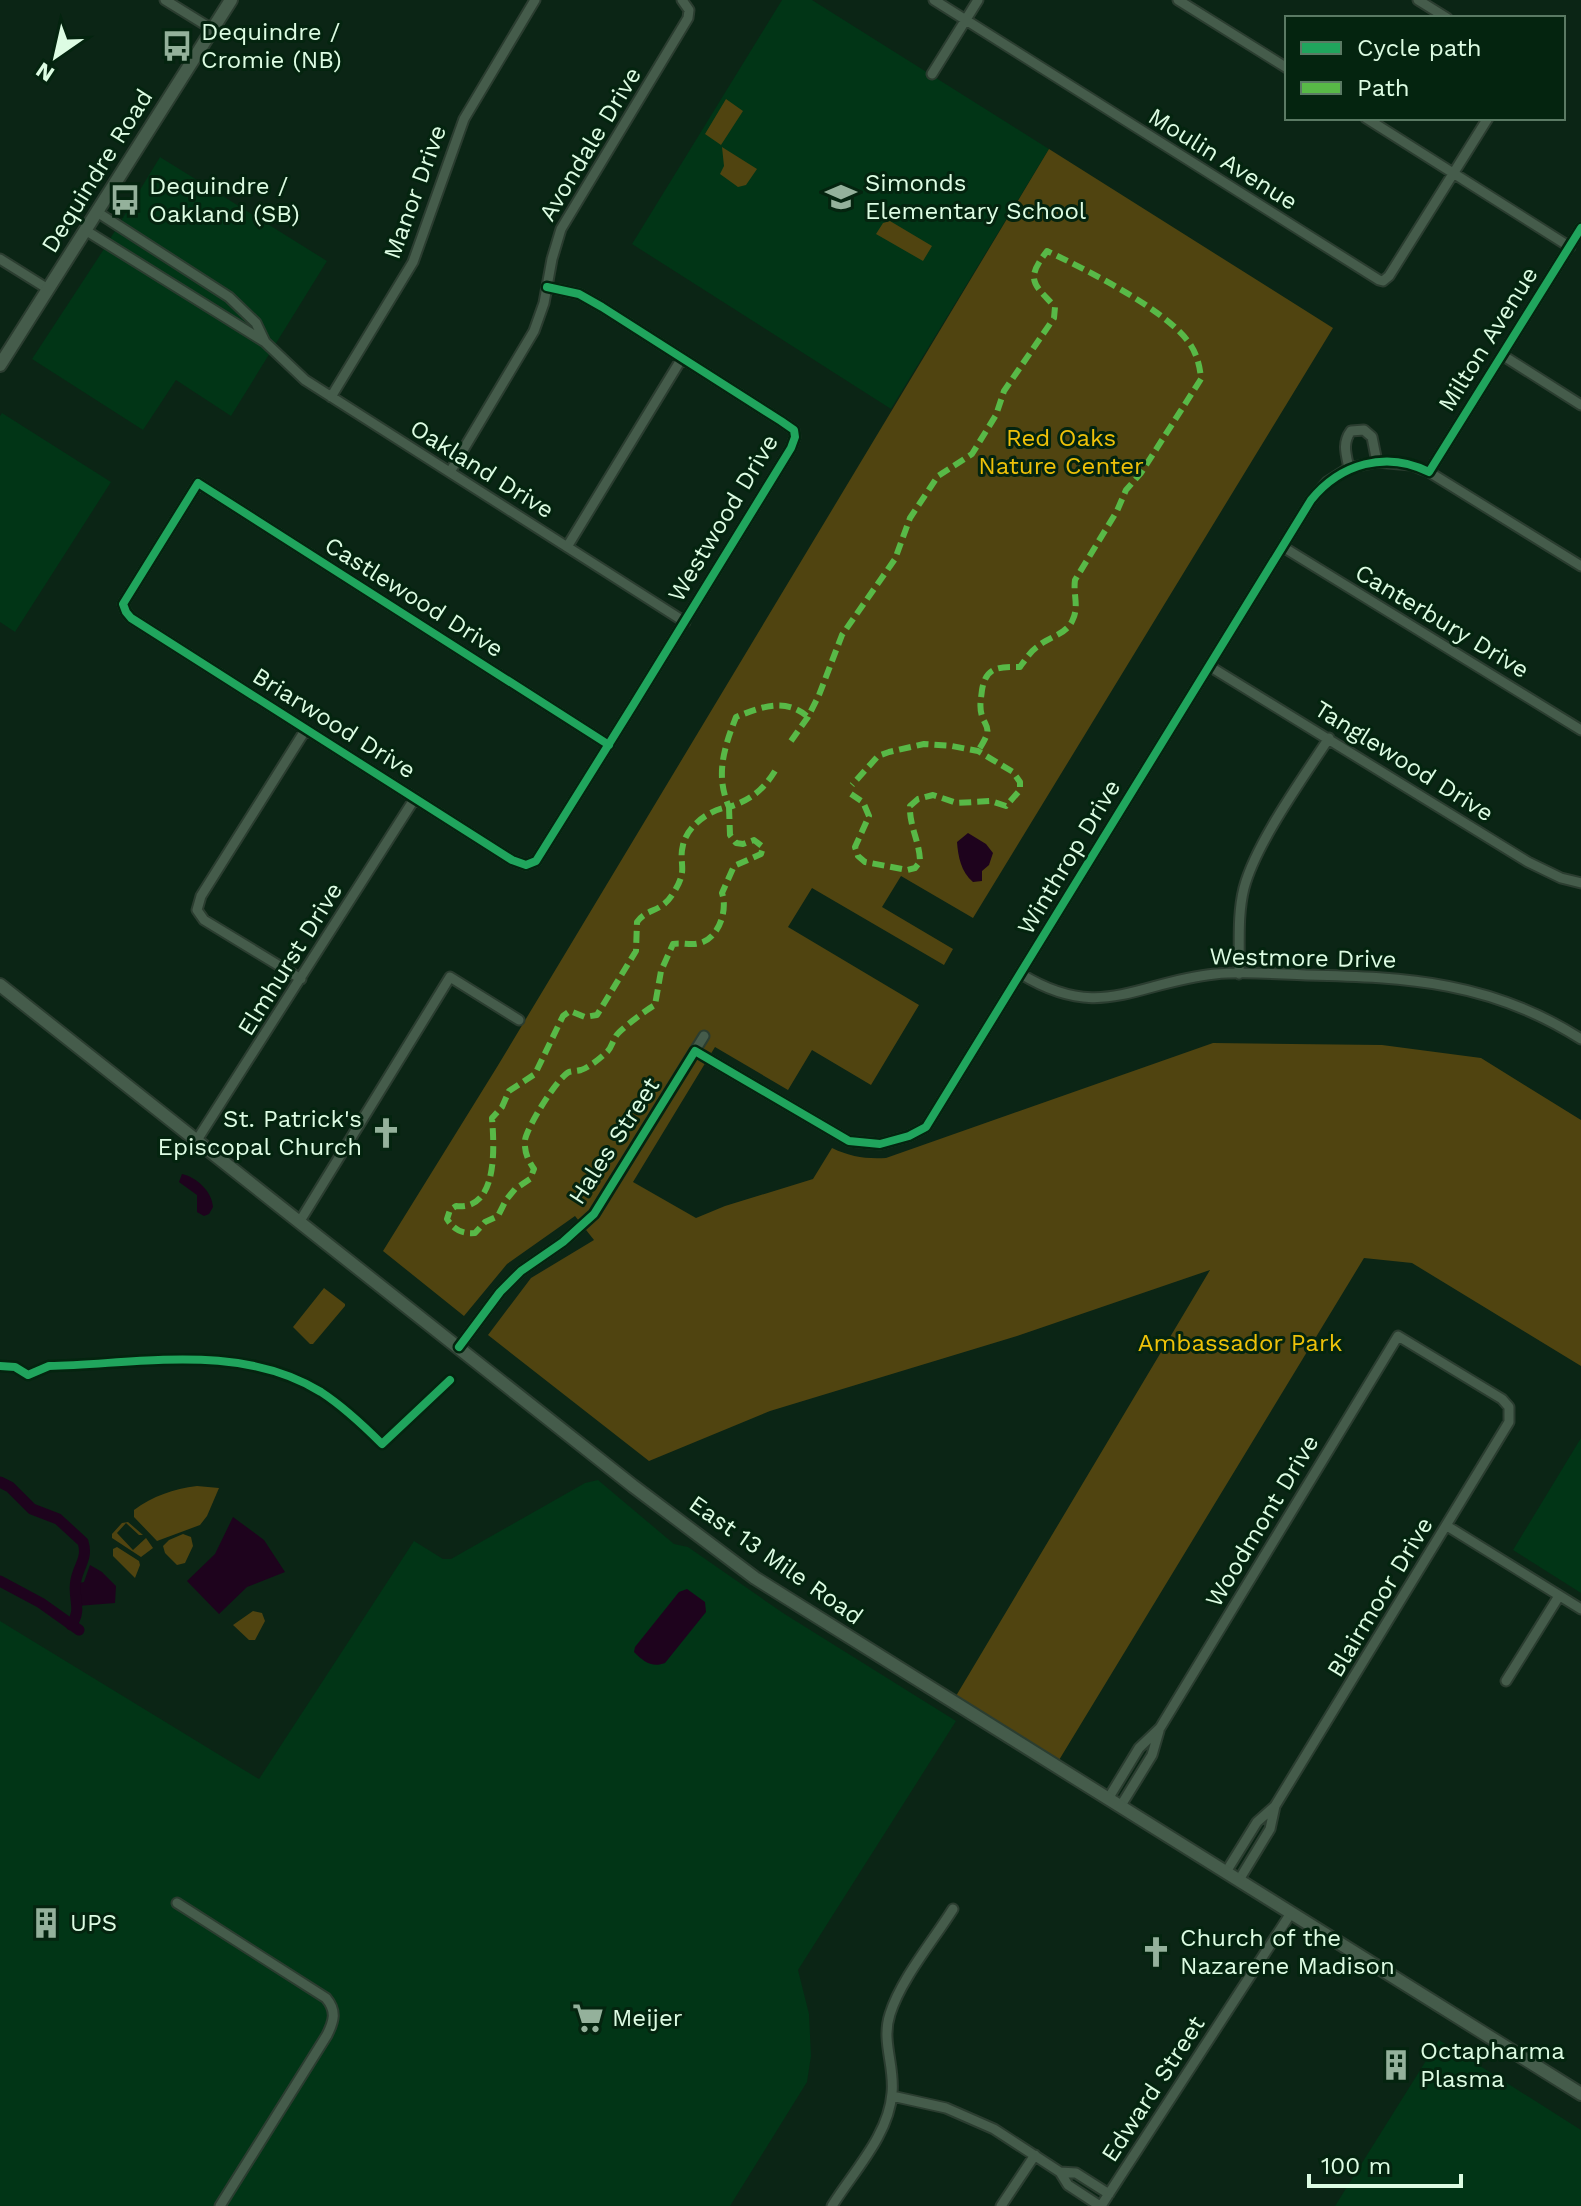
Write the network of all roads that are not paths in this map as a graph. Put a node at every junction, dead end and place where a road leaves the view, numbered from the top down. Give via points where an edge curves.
1 (165, 0) edge
2 (231, 0) edge
3 (535, 0) edge
4 (682, 0) edge
5 (934, 0) edge
6 (978, 0) edge
7 (1178, 0) edge
8 (1418, 0) edge
9 (1444, 16) edge
10 (966, 20) junction
11 (212, 29) junction
12 (1285, 67) edge
13 (932, 74) dead end
14 (1369, 120) edge
15 (1487, 120) edge
16 (1454, 173) junction
17 (97, 212) junction
18 (1581, 228) edge
19 (85, 230) junction
20 (1570, 247) junction
21 (0, 259) edge
22 (205, 281) junction
23 (547, 287) junction
24 (48, 289) junction
25 (194, 299) junction
26 (265, 342) junction
27 (1502, 355) junction
28 (682, 358) junction
29 (0, 365) edge
30 (331, 397) junction
31 (1581, 405) edge
32 (1377, 462) junction
33 (1349, 468) junction
34 (450, 472) junction
35 (1429, 472) junction
36 (567, 547) junction
37 (1283, 547) junction
38 (1581, 566) edge
39 (124, 608) joint
40 (685, 622) junction
41 (1209, 666) junction
42 (306, 729) junction
43 (1581, 730) edge
44 (1329, 738) junction
45 (609, 745) junction
46 (415, 798) junction
47 (526, 865) joint
48 (1581, 883) edge
49 (1021, 974) junction
50 (1239, 974) junction
51 (301, 979) junction
52 (0, 985) edge
53 (519, 1020) dead end
54 (704, 1036) dead end
55 (1581, 1039) edge
56 (695, 1051) junction
57 (197, 1140) junction
58 (300, 1221) junction
59 (1398, 1336) joint
60 (459, 1347) junction
61 (1447, 1526) junction
62 (1559, 1596) junction
63 (1581, 1609) edge
64 (1506, 1681) dead end
65 (1160, 1728) junction
66 (1108, 1799) junction
67 (1275, 1806) junction
68 (1120, 1807) junction
69 (1226, 1872) junction
70 (1239, 1880) junction
71 (177, 1903) dead end
72 (953, 1909) dead end
73 (1291, 1913) junction
74 (1581, 2094) edge
75 (892, 2096) junction
76 (1035, 2155) junction
77 (1060, 2172) junction
78 (1109, 2194) junction
79 (220, 2206) edge
80 (832, 2206) edge
81 (1001, 2206) edge
82 (1101, 2206) edge

1 - 11 street
2 - 11 main road, Dequindre Road
3 - 30 street, Manor Drive via 464,119 413,262
4 - 23 street, Avondale Drive via 689,10 685,23 566,219 554,247
5 - 10 street, Moulin Avenue
6 - 10 street
7 - 12 street
8 - 9 street
10 - 13 street
10 - 16 street, Moulin Avenue via 1379,280 1389,276
11 - 17 main road, Dequindre Road
14 - 16 street
15 - 16 street
16 - 20 street
17 - 19 main road, Dequindre Road
17 - 22 street, Oakland Drive
18 - 20 street, Milton Avenue
19 - 24 main road, Dequindre Road
19 - 25 street, Oakland Drive
20 - 27 street, Milton Avenue
21 - 24 street
22 - 25 street
22 - 26 street, Oakland Drive via 249,315
23 - 28 street, Westwood Drive via 591,300
23 - 34 street, Avondale Drive via 534,331
24 - 29 main road, Dequindre Road
25 - 26 street, Oakland Drive
26 - 30 street, Oakland Drive
27 - 31 street
27 - 35 street, Milton Avenue
28 - 36 street
28 - 40 street, Westwood Drive via 791,427 795,437
30 - 34 street, Oakland Drive
32 - 33 street, Winthrop Drive
32 - 33 street via 1372,437 1364,430 1351,431 1345,448
32 - 35 street, Winthrop Drive
33 - 37 street, Winthrop Drive via 1319,491
34 - 36 street, Oakland Drive
35 - 38 street, Winthrop Drive
36 - 40 street, Oakland Drive
37 - 41 street, Winthrop Drive
37 - 43 street, Canterbury Drive
39 - 42 street, Briarwood Drive via 131,618
39 - 45 street, Castlewood Drive via 128,593 198,483
40 - 45 street, Westwood Drive
41 - 44 street, Tanglewood Drive
41 - 49 street, Winthrop Drive
42 - 46 street, Briarwood Drive
42 - 51 street via 197,910 204,920
44 - 48 street, Tanglewood Drive via 1528,862
44 - 50 street via 1248,875 1240,914
45 - 47 street, Westwood Drive via 536,861
46 - 47 street, Briarwood Drive
46 - 51 street, Elmhurst Drive
49 - 50 street, Westmore Drive via 1063,993 1099,998 1126,996 1194,976
49 - 56 street, Winthrop Drive via 926,1127 880,1144 838,1136
50 - 55 street, Westmore Drive via 1388,977 1456,986 1519,1005
51 - 57 street, Elmhurst Drive
52 - 57 main road, East 13 Mile Road
53 - 58 street via 450,977
54 - 56 street, Hales Street
56 - 60 street, Hales Street via 594,1214 510,1281
57 - 58 main road, East 13 Mile Road
58 - 60 main road, East 13 Mile Road
59 - 61 street, Blairmoor Drive via 1509,1407 1509,1422
59 - 65 street, Woodmont Drive
60 - 66 main road, East 13 Mile Road via 755,1578
61 - 62 street
61 - 67 street, Blairmoor Drive
62 - 63 street
62 - 64 street
65 - 66 street, Woodmont Drive via 1139,1748
65 - 68 street, Woodmont Drive via 1152,1755
66 - 68 main road, East 13 Mile Road
67 - 69 street, Blairmoor Drive via 1257,1822
67 - 70 street, Blairmoor Drive via 1270,1829
68 - 69 main road, East 13 Mile Road
69 - 70 main road, East 13 Mile Road
70 - 73 main road, East 13 Mile Road
71 - 79 street via 326,1998 334,2011 327,2035
72 - 75 street via 889,2018
73 - 74 main road, East 13 Mile Road
73 - 78 street, Edward Street
75 - 76 street via 958,2112
75 - 80 street via 877,2136
76 - 77 street
76 - 81 street
77 - 78 street via 1076,2173
77 - 82 street via 1068,2185
78 - 82 street, Edward Street

